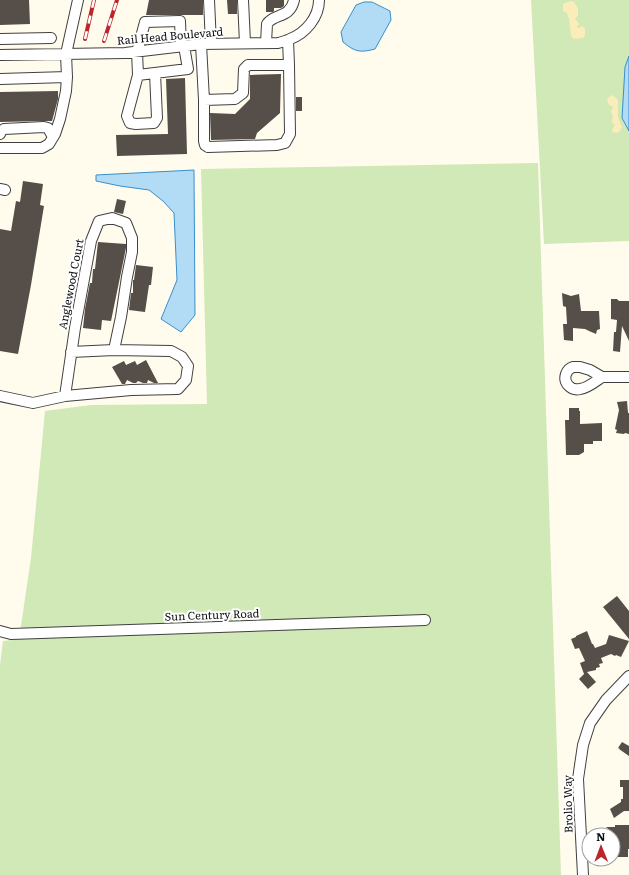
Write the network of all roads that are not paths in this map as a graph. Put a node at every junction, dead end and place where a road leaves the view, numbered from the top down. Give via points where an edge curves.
1 (78, 0) edge
2 (209, 0) edge
3 (243, 0) edge
4 (294, 0) edge
5 (319, 0) edge
6 (51, 38) dead end
7 (0, 39) edge
8 (288, 40) junction
9 (245, 43) junction
10 (266, 43) junction
11 (206, 44) junction
12 (183, 46) junction
13 (137, 52) junction
14 (66, 54) junction
15 (0, 55) edge
16 (289, 65) junction
17 (155, 73) junction
18 (138, 75) junction
19 (67, 77) junction
20 (0, 79) edge
21 (204, 100) junction
22 (0, 134) edge
23 (54, 137) junction
24 (0, 148) edge
25 (114, 350) junction
26 (71, 352) junction
27 (602, 377) dead end
28 (629, 377) edge
29 (0, 396) edge
30 (65, 396) junction
31 (425, 620) dead end
32 (0, 631) edge
33 (629, 676) edge
34 (583, 875) edge

1 - 14 street
2 - 11 street
3 - 9 street
4 - 10 street via 286,14 267,24
5 - 8 street, Rail Head Boulevard via 318,11 311,24
6 - 7 street
8 - 10 street, Rail Head Boulevard
8 - 16 street
9 - 10 street, Rail Head Boulevard
9 - 11 street, Rail Head Boulevard
11 - 12 street, Rail Head Boulevard
11 - 21 street
12 - 13 street, Rail Head Boulevard
12 - 13 street via 180,21 145,22
12 - 17 street via 188,69
13 - 14 street, Rail Head Boulevard
13 - 18 street
14 - 15 street, Rail Head Boulevard
14 - 19 street
16 - 21 street via 248,65 244,69 243,93 235,99
16 - 21 street via 290,134 285,143 208,147 204,141
17 - 18 street
17 - 18 street via 157,118 154,123 130,123 127,116
19 - 20 street
19 - 23 street via 63,105
22 - 23 street via 4,129 44,127 48,128
23 - 24 street via 42,148
25 - 26 street
25 - 26 street, Anglewood Court via 132,252 132,238 126,223 112,218 99,221 91,241
25 - 30 street via 171,351 182,357 188,366 186,380 178,390 131,390
26 - 30 street, Anglewood Court
27 - 28 street
29 - 30 street via 33,403
31 - 32 street, Sun Century Road via 19,634
33 - 34 street, Brolio Way via 606,700 590,724 583,745 578,779

